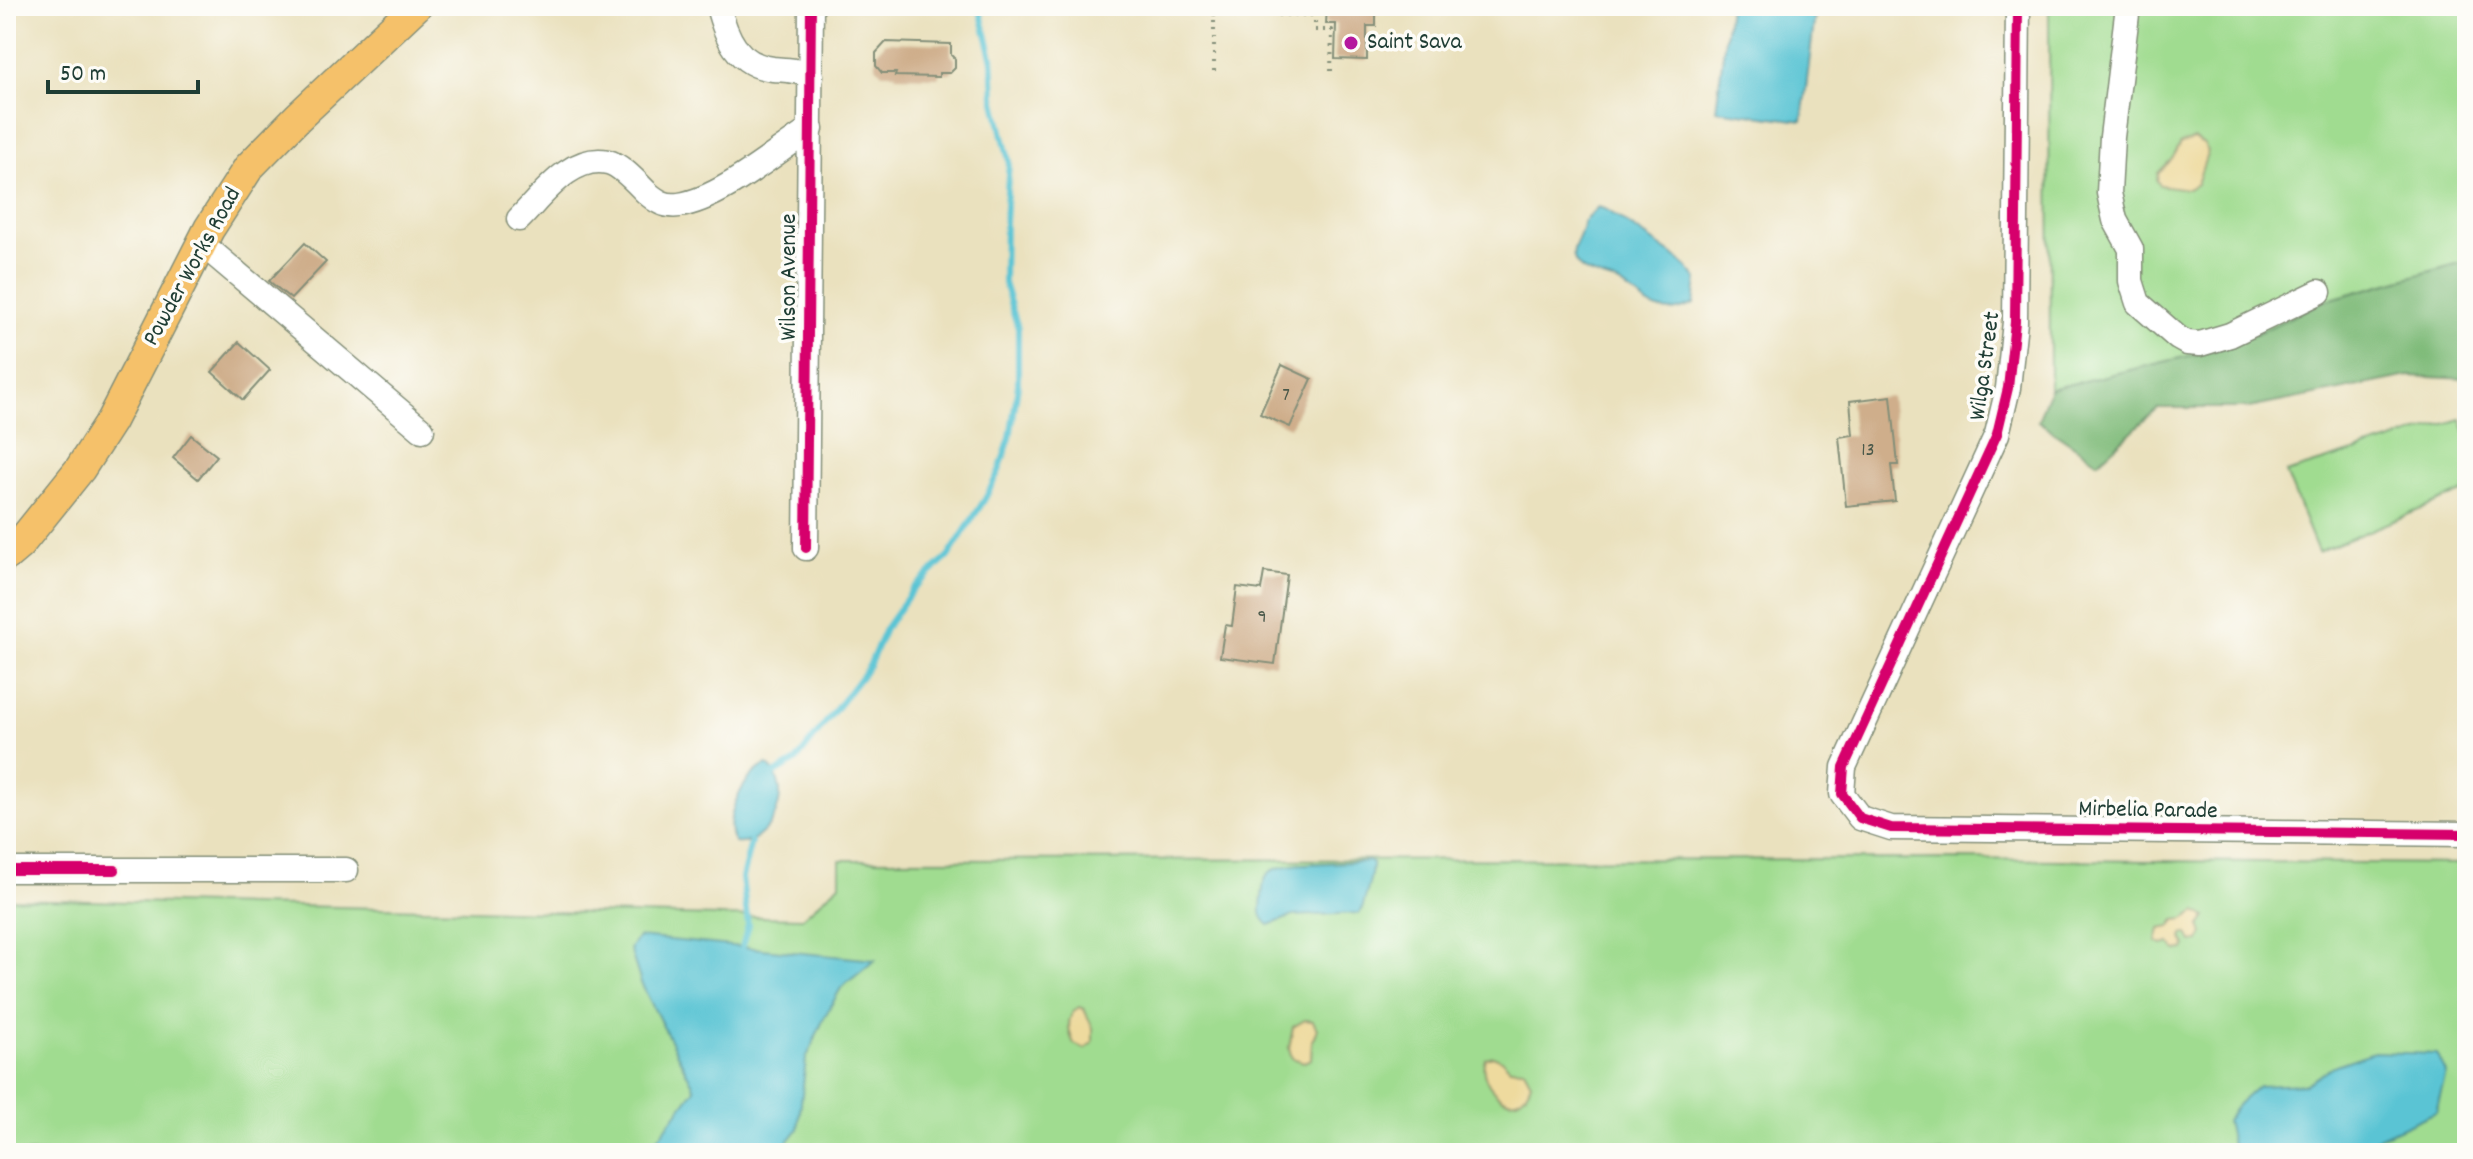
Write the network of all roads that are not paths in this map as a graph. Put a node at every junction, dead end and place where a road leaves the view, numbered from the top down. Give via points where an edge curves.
1 (416, 6) edge
2 (718, 6) edge
3 (811, 6) edge
4 (2018, 6) edge
5 (2128, 6) edge
6 (811, 76) junction
7 (811, 129) junction
8 (519, 219) dead end
9 (201, 243) junction
10 (2319, 292) dead end
11 (422, 430) dead end
12 (806, 548) dead end
13 (6, 556) edge
14 (1842, 794) joint
15 (2467, 834) edge
16 (6, 870) edge
17 (346, 870) dead end

1 - 9 main road, Powder Works Road via 249,167
2 - 6 street via 725,33 739,56 766,68
3 - 6 street, Wilson Avenue
4 - 14 street, Wilga Street via 2015,322 2008,388 1997,434 1844,767
5 - 10 street via 2109,193 2115,220 2131,249 2131,281 2138,303 2178,338 2200,344
6 - 7 street, Wilson Avenue
7 - 8 street via 729,185 677,206 658,203 610,162 589,162 569,170
7 - 12 street, Wilson Avenue
9 - 11 street
9 - 13 main road, Powder Works Road via 111,421 80,469
14 - 15 street, Mirbelia Parade via 1860,818 1891,828
16 - 17 street

